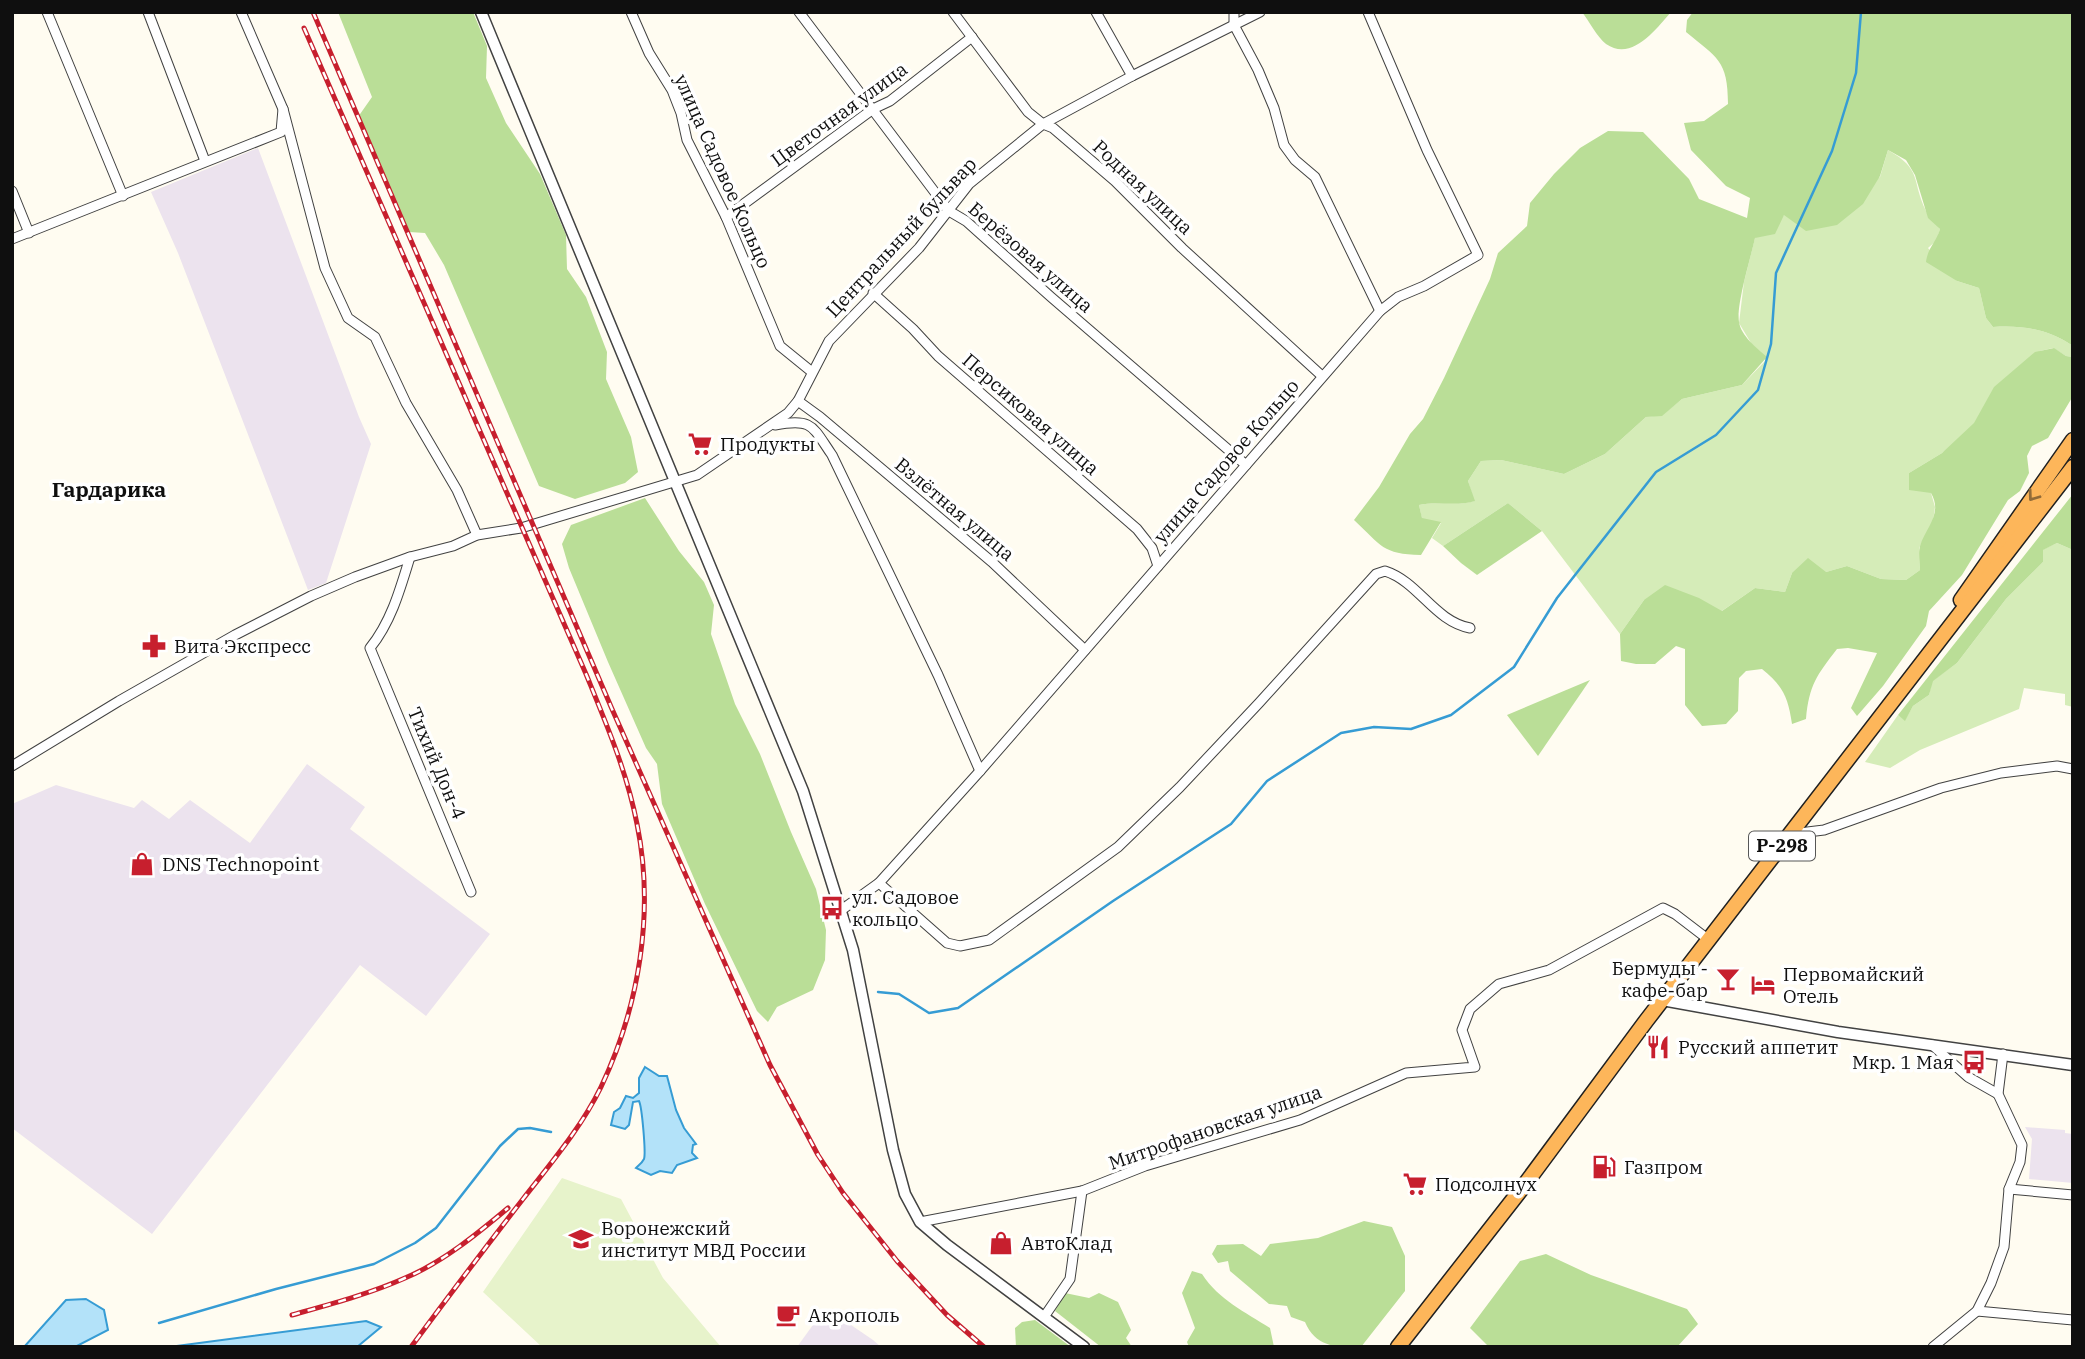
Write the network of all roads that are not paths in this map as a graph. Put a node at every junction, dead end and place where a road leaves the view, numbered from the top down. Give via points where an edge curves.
1 (47, 12) edge
2 (148, 12) edge
3 (241, 12) edge
4 (481, 12) edge
5 (631, 12) edge
6 (799, 12) edge
7 (953, 12) edge
8 (1096, 12) edge
9 (1234, 12) edge
10 (1260, 12) edge
11 (1368, 12) edge
12 (1234, 25) junction
13 (971, 37) junction
14 (1132, 76) junction
15 (283, 109) junction
16 (873, 109) junction
17 (1043, 124) junction
18 (205, 161) junction
19 (12, 191) edge
20 (123, 197) junction
21 (948, 211) junction
22 (726, 217) junction
23 (29, 233) junction
24 (12, 239) edge
25 (873, 293) junction
26 (1380, 311) junction
27 (812, 372) junction
28 (1322, 376) junction
29 (798, 401) junction
30 (772, 425) junction
31 (2073, 440) edge
32 (1246, 465) junction
33 (2073, 467) edge
34 (675, 481) junction
35 (477, 535) junction
36 (410, 558) junction
37 (1158, 566) junction
38 (1470, 628) dead end
39 (1085, 650) junction
40 (1899, 691) junction
41 (13, 765) edge
42 (2073, 769) edge
43 (980, 771) junction
44 (1791, 834) junction
45 (879, 883) junction
46 (471, 892) dead end
47 (840, 911) junction
48 (1709, 940) junction
49 (1662, 1000) junction
50 (1930, 1044) junction
51 (2003, 1054) junction
52 (2073, 1065) edge
53 (1998, 1094) junction
54 (2009, 1189) junction
55 (1082, 1191) junction
56 (2073, 1195) edge
57 (920, 1222) junction
58 (1977, 1311) junction
59 (1044, 1317) junction
60 (2073, 1320) edge
61 (1084, 1347) edge
62 (1398, 1347) edge
63 (1933, 1347) edge

1 - 20 street
2 - 18 street
3 - 15 street
4 - 34 street
5 - 22 street, улица Садовое Кольцо via 672,90 687,140
6 - 16 street, Берёзовая улица
7 - 13 street, Родная улица
8 - 14 street
9 - 12 street
10 - 12 street, Центральный бульвар
11 - 26 street, улица Садовое Кольцо via 1478,255
12 - 14 street, Центральный бульвар
12 - 26 street via 1274,108 1284,145 1315,177
13 - 16 street, Цветочная улица via 890,101
13 - 17 street, Родная улица via 1028,112
14 - 17 street, Центральный бульвар
15 - 18 street via 281,131
15 - 35 street via 325,268 348,318 375,337
16 - 21 street, Берёзовая улица
16 - 22 street, Цветочная улица
17 - 21 street, Центральный бульвар via 969,184
17 - 28 street, Родная улица via 1115,181
18 - 20 street
19 - 23 street
20 - 23 street
21 - 25 street, Центральный бульвар via 919,248
21 - 32 street, Берёзовая улица via 967,221
22 - 27 street, улица Садовое Кольцо via 780,346
23 - 24 street
25 - 27 street, Центральный бульвар via 829,341
25 - 37 street, Персиковая улица via 938,356 1137,529 1152,548
26 - 28 street, улица Садовое Кольцо
27 - 29 street, Центральный бульвар
28 - 32 street, улица Садовое Кольцо
29 - 30 street, Центральный бульвар
29 - 39 street, Взлётная улица via 992,562
30 - 34 street, Центральный бульвар via 696,475
30 - 43 street via 806,423 832,455
31 -> 40 highway, Р-298
32 - 37 street, улица Садовое Кольцо
33 - 40 highway, Р-298
34 - 35 street, Центральный бульвар via 521,528
34 - 47 street via 803,791
35 - 36 street, Центральный бульвар
36 - 41 street, Центральный бульвар via 355,576 235,635
36 - 46 street, Тихий Дон-4 via 398,597 370,648
37 - 39 street, улица Садовое Кольцо
38 - 45 street via 1441,616 1399,575 1377,574 1118,847 989,940 960,946 947,943
39 - 43 street, улица Садовое Кольцо
40 - 44 highway, Р-298
42 - 44 street via 2057,766 2001,773 1941,788 1825,830
43 - 45 street, улица Садовое Кольцо
44 - 48 highway, Р-298
45 - 47 street, улица Садовое Кольцо
47 - 57 street via 853,950 899,1172
48 - 49 highway, Р-298
48 - 55 street, Митрофановская улица via 1663,908 1549,970 1499,984 1469,1009 1462,1030 1475,1067 1406,1073 1300,1120 1145,1166
49 - 50 street
49 - 62 highway, Р-298
50 - 51 street
50 - 53 street via 1968,1077
51 - 52 street
51 - 53 street
53 - 54 street via 2022,1145
54 - 56 street
54 - 58 street via 2004,1247
55 - 57 street, Митрофановская улица
55 - 59 street via 1070,1279
57 - 59 street
58 - 60 street
58 - 63 street
59 - 61 street

